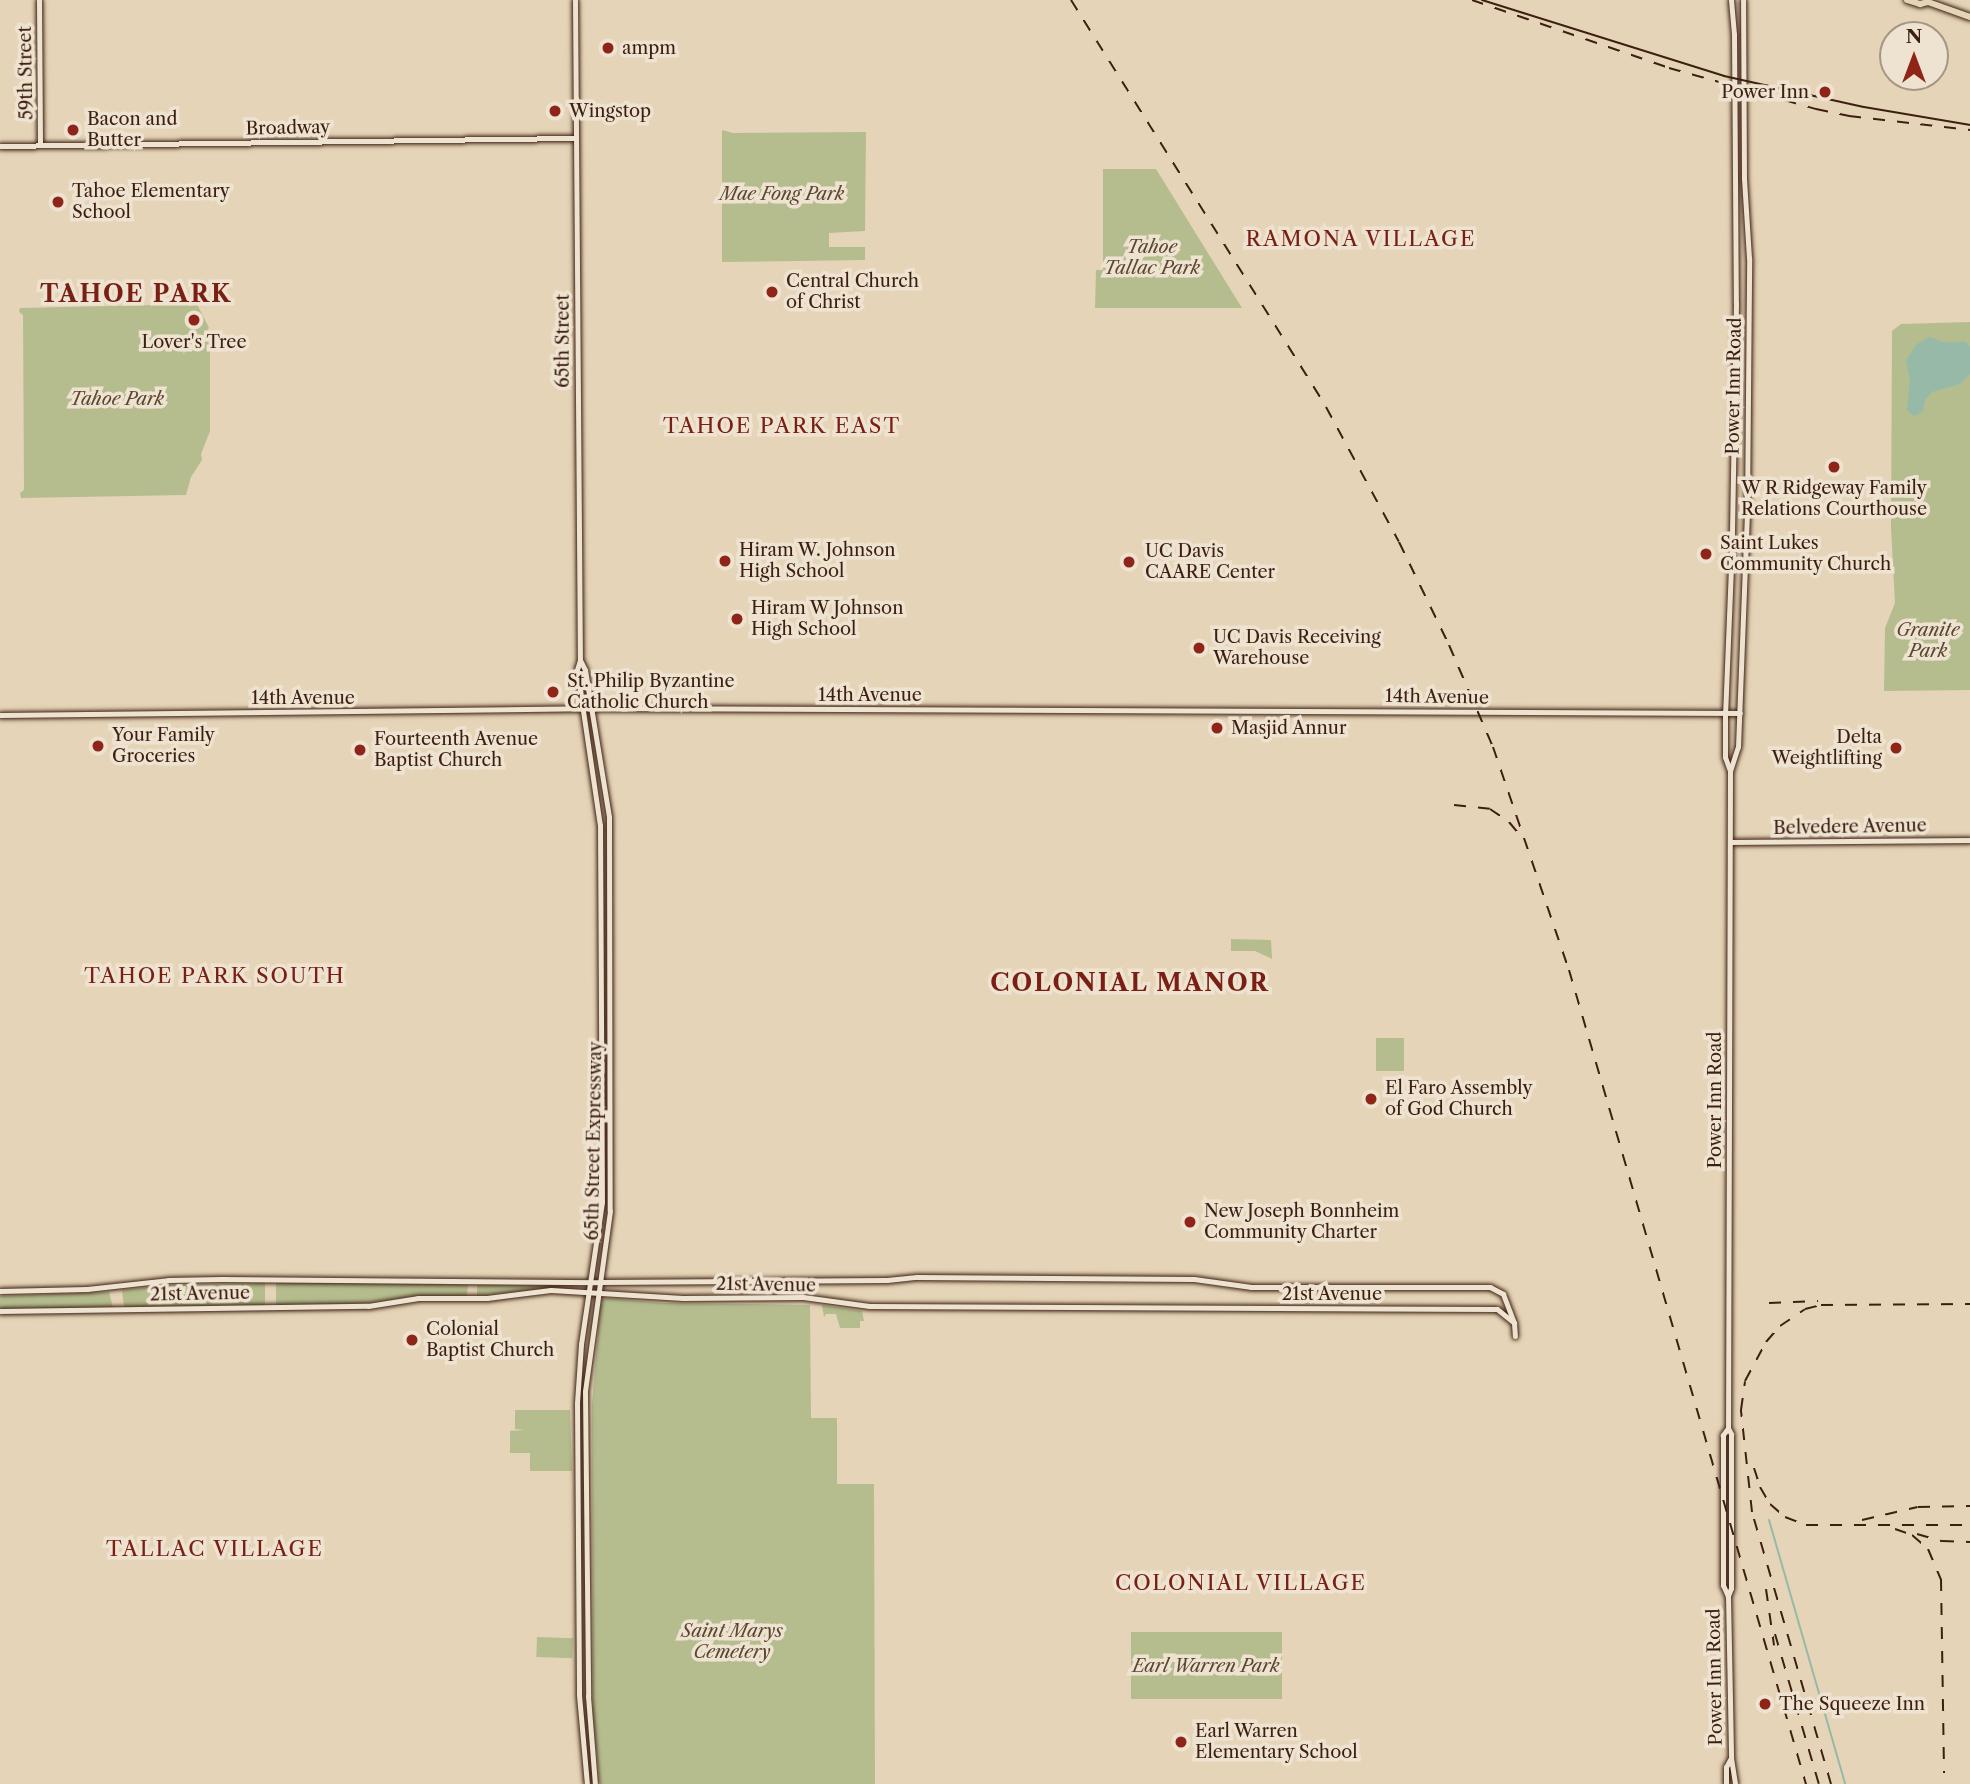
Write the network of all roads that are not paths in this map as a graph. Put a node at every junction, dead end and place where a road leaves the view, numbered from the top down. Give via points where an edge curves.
1 (39, 0) edge
2 (577, 0) edge
3 (1731, 0) edge
4 (1743, 0) edge
5 (1907, 0) edge
6 (1927, 1) edge
7 (1970, 17) edge
8 (576, 138) junction
9 (40, 145) junction
10 (0, 146) edge
11 (580, 660) junction
12 (591, 708) junction
13 (583, 709) junction
14 (1725, 713) junction
15 (1740, 713) junction
16 (0, 715) edge
17 (1730, 771) junction
18 (1970, 840) edge
19 (1730, 842) junction
20 (591, 1282) junction
21 (600, 1282) junction
22 (1499, 1290) junction
23 (0, 1291) edge
24 (589, 1292) junction
25 (598, 1292) junction
26 (1484, 1309) junction
27 (0, 1311) edge
28 (1514, 1323) junction
29 (1515, 1336) dead end
30 (1731, 1758) junction
31 (587, 1784) edge
32 (595, 1784) edge
33 (1726, 1784) edge
34 (1735, 1784) edge

1 - 9 main road, 59th Street
2 - 8 main road, 65th Street
3 - 14 main road, Power Inn Road via 1736,295
4 - 15 main road, Power Inn Road via 1749,258
5 - 6 main road
6 - 7 main road
8 - 9 main road, Broadway
8 - 11 main road, 65th Street
9 - 10 main road, Broadway
11 - 12 main road, 65th Street
11 - 13 main road, 65th Street via 577,670
12 - 13 main road, 14th Avenue
12 - 14 main road, 14th Avenue
12 - 21 main road, 65th Street Expressway via 609,817 610,1211
13 - 16 main road, 14th Avenue
13 - 20 main road, 65th Street Expressway via 600,825 602,1202
14 - 15 main road, 14th Avenue
14 - 17 main road, Power Inn Road via 1725,757
15 - 17 main road, Power Inn Road via 1737,757
17 - 19 main road, Power Inn Road
18 - 19 main road, Belvedere Avenue
19 - 30 main road, Power Inn Road
20 - 21 main road, 21st Avenue
20 - 23 main road, 21st Avenue via 221,1279
20 - 24 main road, 65th Street Expressway
21 - 22 main road, 21st Avenue via 1194,1279 1251,1287
21 - 25 main road, 65th Street Expressway
22 - 26 main road via 1498,1302
22 - 28 main road
24 - 25 main road, 21st Avenue
24 - 27 main road, 21st Avenue via 418,1298 359,1306
24 - 31 main road, 65th Street Expressway via 577,1402 579,1695
25 - 26 main road, 21st Avenue via 683,1298 803,1297 869,1306
25 - 32 main road, 65th Street Expressway via 585,1391 588,1696
26 - 28 main road, 21st Avenue via 1502,1310
28 - 29 main road
30 - 33 main road, Power Inn Road
30 - 34 main road, Power Inn Road

